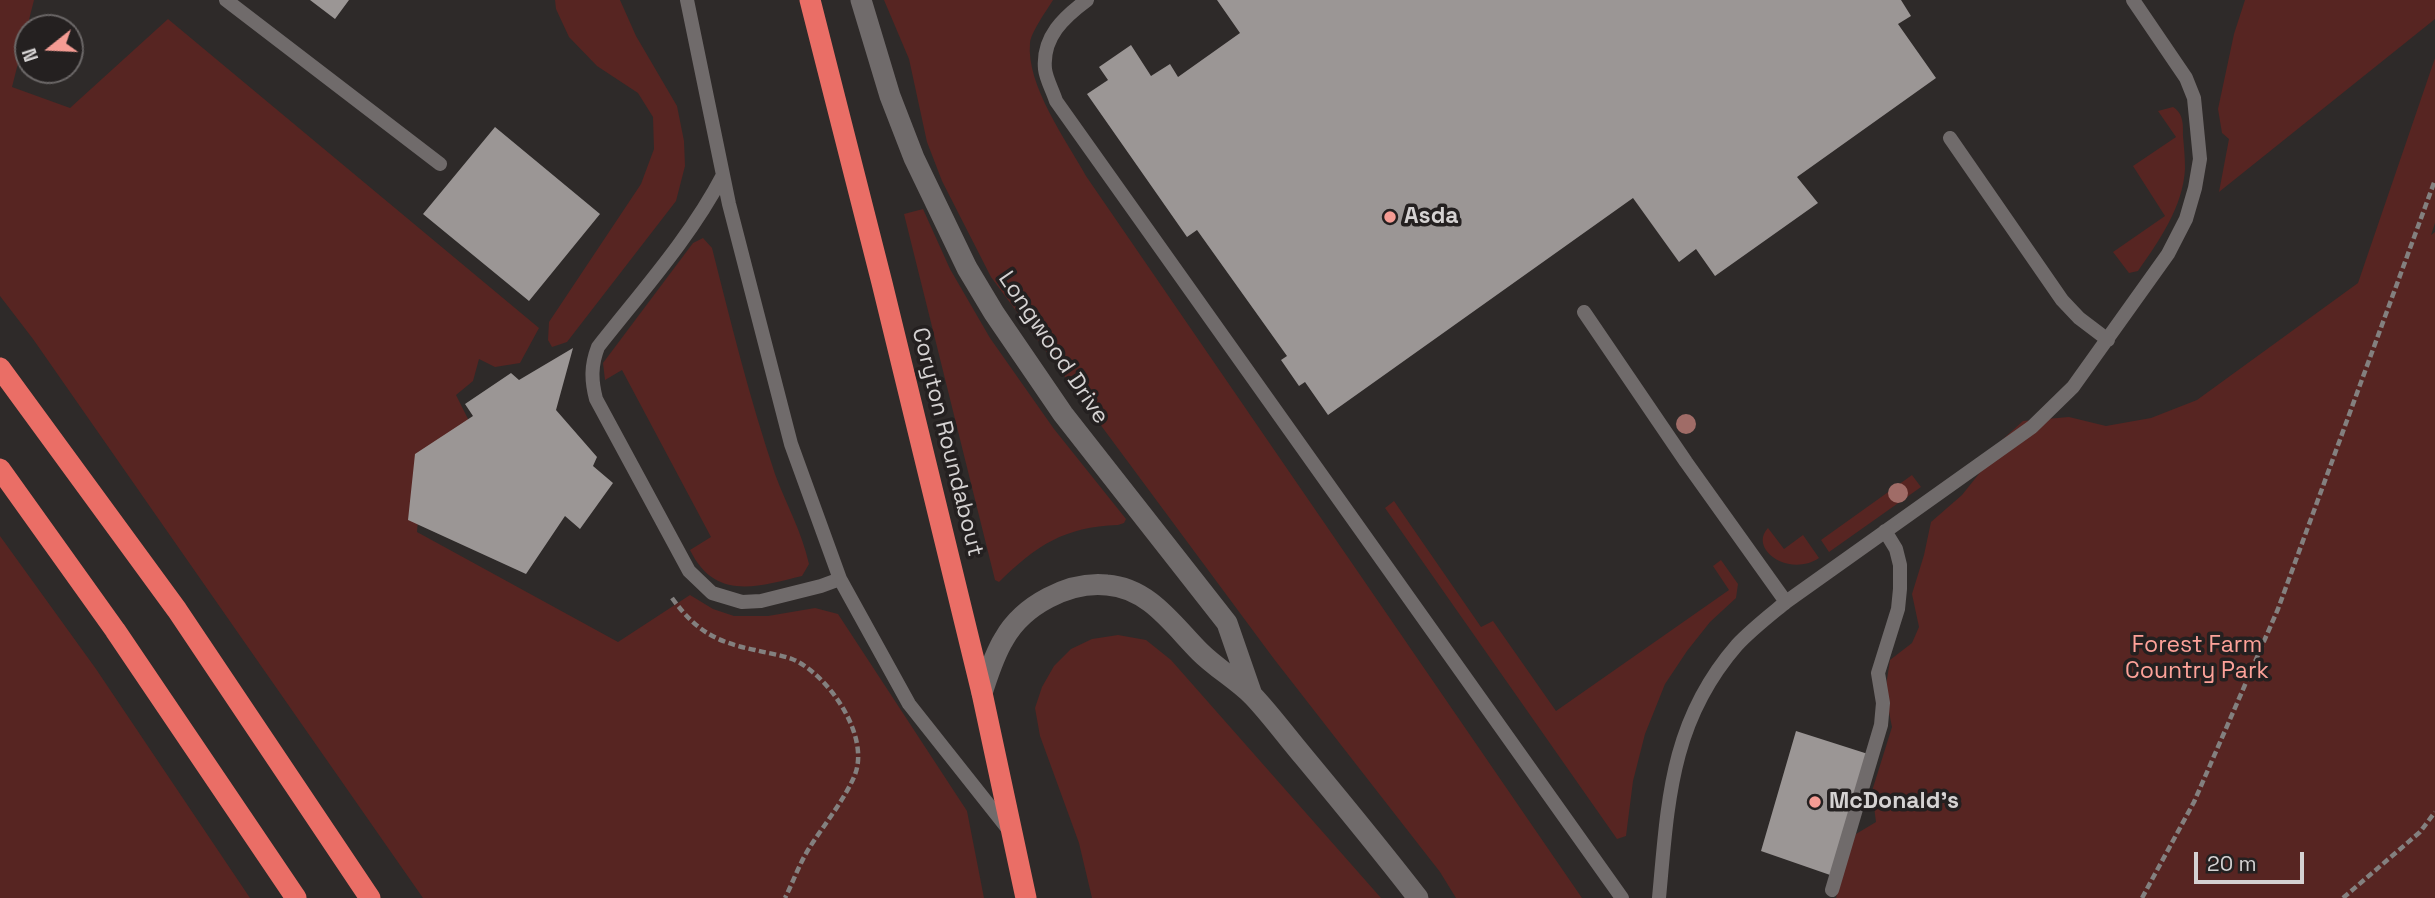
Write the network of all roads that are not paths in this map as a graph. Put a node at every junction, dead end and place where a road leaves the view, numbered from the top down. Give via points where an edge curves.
1 (226, 0) edge
2 (687, 0) edge
3 (810, 0) edge
4 (861, 0) edge
5 (1087, 0) edge
6 (2133, 0) edge
7 (1950, 138) dead end
8 (440, 164) dead end
9 (723, 175) junction
10 (1584, 313) dead end
11 (2108, 340) junction
12 (0, 368) edge
13 (0, 470) edge
14 (1885, 531) junction
15 (840, 579) junction
16 (1786, 602) junction
17 (982, 693) junction
18 (1252, 695) junction
19 (1012, 833) junction
20 (1832, 890) dead end
21 (296, 898) edge
22 (370, 898) edge
23 (1026, 898) edge
24 (1418, 898) edge
25 (1622, 898) edge
26 (1660, 898) edge

1 - 8 lane
2 - 9 lane
3 - 17 highway, Coryton Roundabout
4 - 18 street, Longwood Drive via 914,158 967,268 1063,414 1227,624
5 - 25 lane via 1063,18 1049,40 1045,69 1056,101
6 - 11 lane via 2186,78 2194,98 2200,159 2186,219 2168,254
7 - 11 lane via 2062,300
9 - 15 lane via 791,444
9 - 15 lane via 706,208 598,347 591,382 689,570 712,593 742,602 761,601
10 - 16 lane
11 - 14 lane via 2073,387 2032,427
12 - 22 highway via 177,610
13 - 21 highway via 115,630
14 - 16 lane
14 - 20 lane via 1900,565 1898,609 1878,673 1881,724
15 - 19 lane via 909,704
16 - 26 lane via 1722,664 1683,734
17 - 18 street, Longwood Drive via 1004,638 1032,609 1066,589 1110,584 1135,593 1167,615 1200,652
17 - 19 highway, Coryton Roundabout
18 - 24 street, Longwood Drive
19 - 23 highway, Coryton Roundabout

